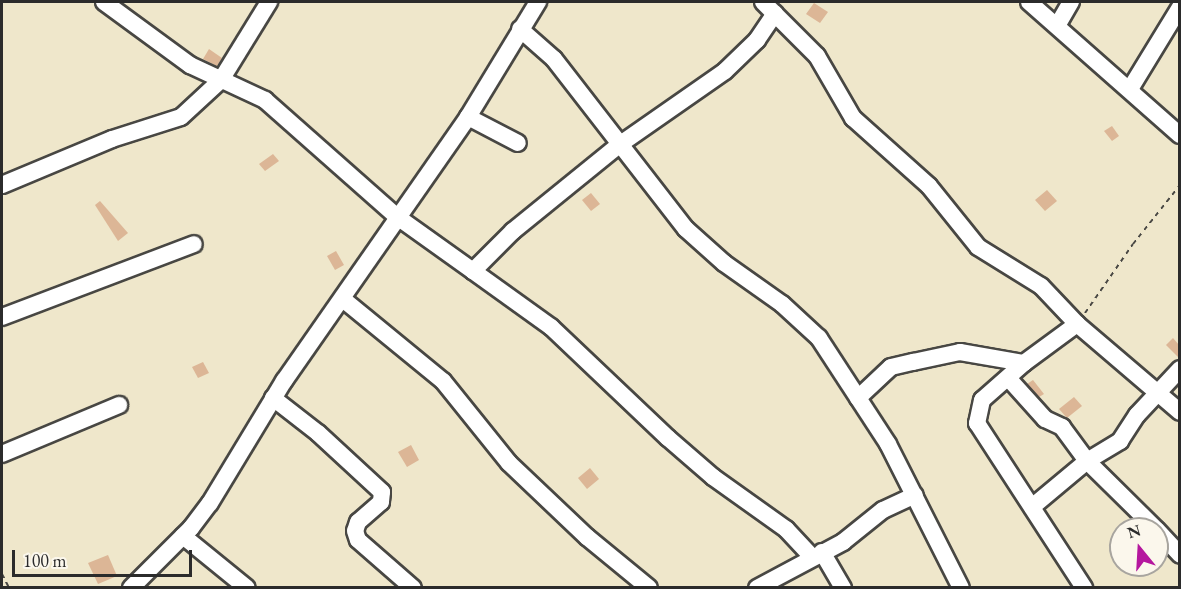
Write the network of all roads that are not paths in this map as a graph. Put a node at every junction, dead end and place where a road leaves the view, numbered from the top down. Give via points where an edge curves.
1 (104, 2) edge
2 (269, 2) edge
3 (1029, 2) edge
4 (1071, 2) edge
5 (529, 5) edge
6 (769, 7) edge
7 (1179, 7) edge
8 (1057, 26) junction
9 (520, 29) junction
10 (221, 80) junction
11 (1130, 89) junction
12 (468, 117) junction
13 (1179, 135) edge
14 (518, 143) dead end
15 (619, 145) junction
16 (2, 185) edge
17 (396, 216) junction
18 (194, 244) dead end
19 (474, 272) junction
20 (344, 300) junction
21 (2, 317) edge
22 (1077, 324) junction
23 (1024, 363) junction
24 (1179, 369) edge
25 (1009, 379) junction
26 (1160, 393) junction
27 (273, 398) junction
28 (858, 398) junction
29 (119, 405) dead end
30 (1179, 412) edge
31 (2, 454) edge
32 (1087, 460) junction
33 (915, 495) junction
34 (1032, 507) junction
35 (1143, 517) edge
36 (183, 536) junction
37 (817, 554) junction
38 (131, 588) edge
39 (247, 588) edge
40 (413, 588) edge
41 (649, 588) edge
42 (757, 588) edge
43 (843, 588) edge
44 (961, 588) edge
45 (1084, 588) edge

1 - 10 street via 167,50
2 - 10 street
3 - 8 street
4 - 8 street
5 - 9 street
6 - 15 street via 757,40 724,71
6 - 22 street via 817,56 839,98 879,145 929,186 978,247 1041,286
7 - 11 street
8 - 11 street
9 - 12 street
9 - 15 street via 554,59
10 - 16 street via 177,119 112,139
10 - 17 street via 248,89 291,118
11 - 13 street
12 - 14 street
12 - 17 street
15 - 19 street via 513,231
15 - 28 street via 703,245 782,304 819,338
17 - 19 street
17 - 20 street
18 - 21 street
19 - 37 street via 551,327 713,477
20 - 27 street
20 - 41 street via 443,381 509,463 587,537
22 - 23 street
22 - 26 street
23 - 25 street
23 - 28 street via 960,352 891,367
24 - 26 street
25 - 32 street via 1044,419 1062,427
25 - 34 street via 982,400 977,423
26 - 30 street
26 - 32 street via 1137,415 1120,441
27 - 36 street via 222,485
27 - 40 street via 382,492 381,502 358,522 355,531 358,540
28 - 33 street
29 - 31 street
32 - 34 street
32 - 35 street
33 - 37 street via 883,510 843,542
33 - 44 street
34 - 45 street
36 - 38 street
36 - 39 street
37 - 42 street
37 - 43 street

